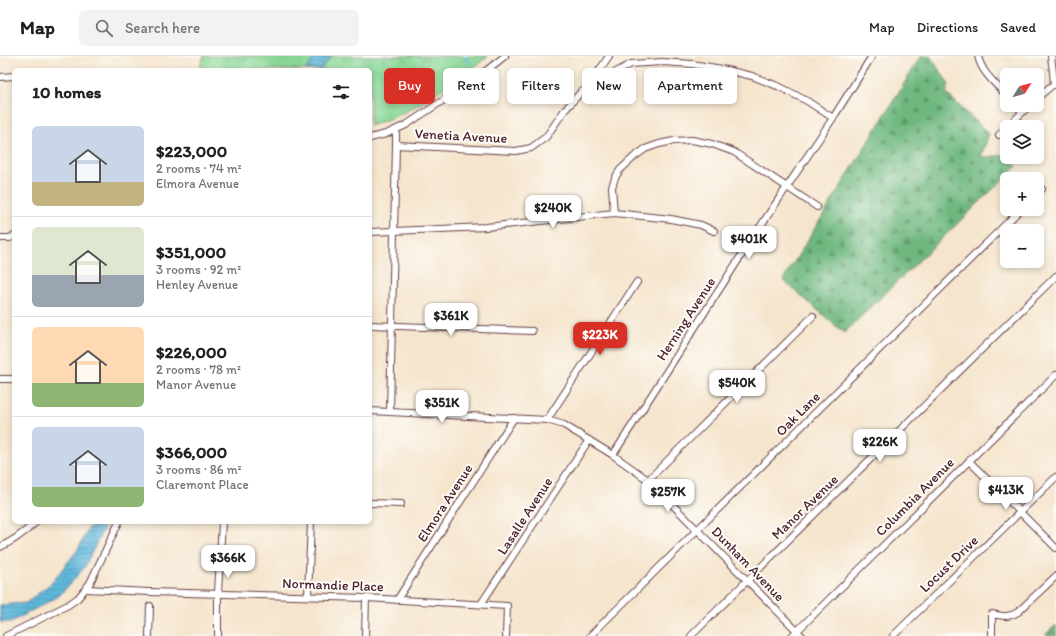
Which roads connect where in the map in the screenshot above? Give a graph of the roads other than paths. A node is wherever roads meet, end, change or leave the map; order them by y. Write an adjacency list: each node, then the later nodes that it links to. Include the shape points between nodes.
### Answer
1 (504, 56): 16 (street, via 474,80)
2 (609, 56): 6 (street)
3 (872, 56): 15 (street, Herning Avenue)
4 (978, 56): 11 (street, via 985,73)
5 (1051, 56): 10 (street)
6 (601, 68)
7 (624, 68): 15 (street, via 631,64 662,62 692,64 752,76 808,101)
8 (12, 76): 9 (street)
9 (0, 77)
10 (1055, 84): 13 (street)
11 (1000, 89)
12 (582, 92): 19 (street, Venetia Avenue, via 564,111 546,137 531,148 516,151)
13 (1044, 92)
14 (1022, 112): 17 (street)
15 (833, 118): 20 (street, Herning Avenue)
16 (396, 130): 18 (street); 19 (street)
17 (999, 135)
18 (372, 137)
19 (396, 145): 24 (street)
20 (787, 187): 21 (street); 22 (street, via 725,147 692,140 659,144 646,149 620,170 612,187); 41 (street, Herning Avenue)
21 (818, 207)
22 (614, 213): 24 (street, via 486,227); 25 (street, via 671,219 701,225)
23 (1014, 216): 52 (street, Oak Lane)
24 (394, 231): 26 (street); 31 (street)
25 (714, 231)
26 (372, 232)
27 (1056, 276): 56 (street, Manor Avenue)
28 (637, 282): 39 (street)
29 (813, 316): 44 (street)
30 (372, 325): 31 (street)
31 (392, 326): 32 (street); 37 (street)
32 (532, 331)
33 (1056, 375): 42 (street, Columbia Avenue)
34 (0, 379): 35 (street)
35 (12, 379)
36 (372, 411): 37 (street, Dunham Avenue)
37 (390, 412): 38 (street, Dunham Avenue)
38 (514, 418): 39 (street, Dunham Avenue); 61 (street, Elmora Avenue)
39 (547, 420): 40 (street, Dunham Avenue, via 564,425)
40 (589, 440): 41 (street, Dunham Avenue); 62 (street, Lasalle Avenue)
41 (613, 455): 44 (street, Dunham Avenue)
42 (969, 461): 47 (street); 64 (street, Columbia Avenue)
43 (1056, 477): 47 (street, Locust Drive)
44 (648, 480): 52 (street, Dunham Avenue)
45 (372, 503): 46 (street)
46 (402, 504)
47 (1020, 513): 54 (street); 74 (street, Locust Drive)
48 (34, 524): 53 (street, via 15,539)
49 (118, 524): 57 (street)
50 (222, 524): 58 (street)
51 (311, 524): 59 (street)
52 (698, 530): 56 (street, Dunham Avenue); 70 (street, Oak Lane)
53 (0, 546)
54 (1056, 548)
55 (1056, 576): 75 (street, via 1012,616 992,614)
56 (747, 581): 64 (street, Dunham Avenue); 71 (street, Manor Avenue)
57 (86, 589): 58 (street, Normandie Place); 65 (street, via 68,605)
58 (218, 594): 59 (street, Normandie Place); 67 (street)
59 (308, 596): 60 (street, Normandie Place)
60 (366, 598): 61 (street, Normandie Place); 68 (street)
61 (397, 600): 62 (street, Normandie Place)
62 (481, 604): 69 (street, Normandie Place, via 507,606)
63 (150, 606): 66 (street)
64 (797, 631): 72 (street, Columbia Avenue); 73 (street, Dunham Avenue)
65 (6, 636)
66 (148, 636)
67 (218, 636)
68 (365, 636)
69 (506, 636)
70 (590, 636)
71 (691, 636)
72 (792, 636)
73 (802, 636)
74 (893, 636)
75 (992, 636)

